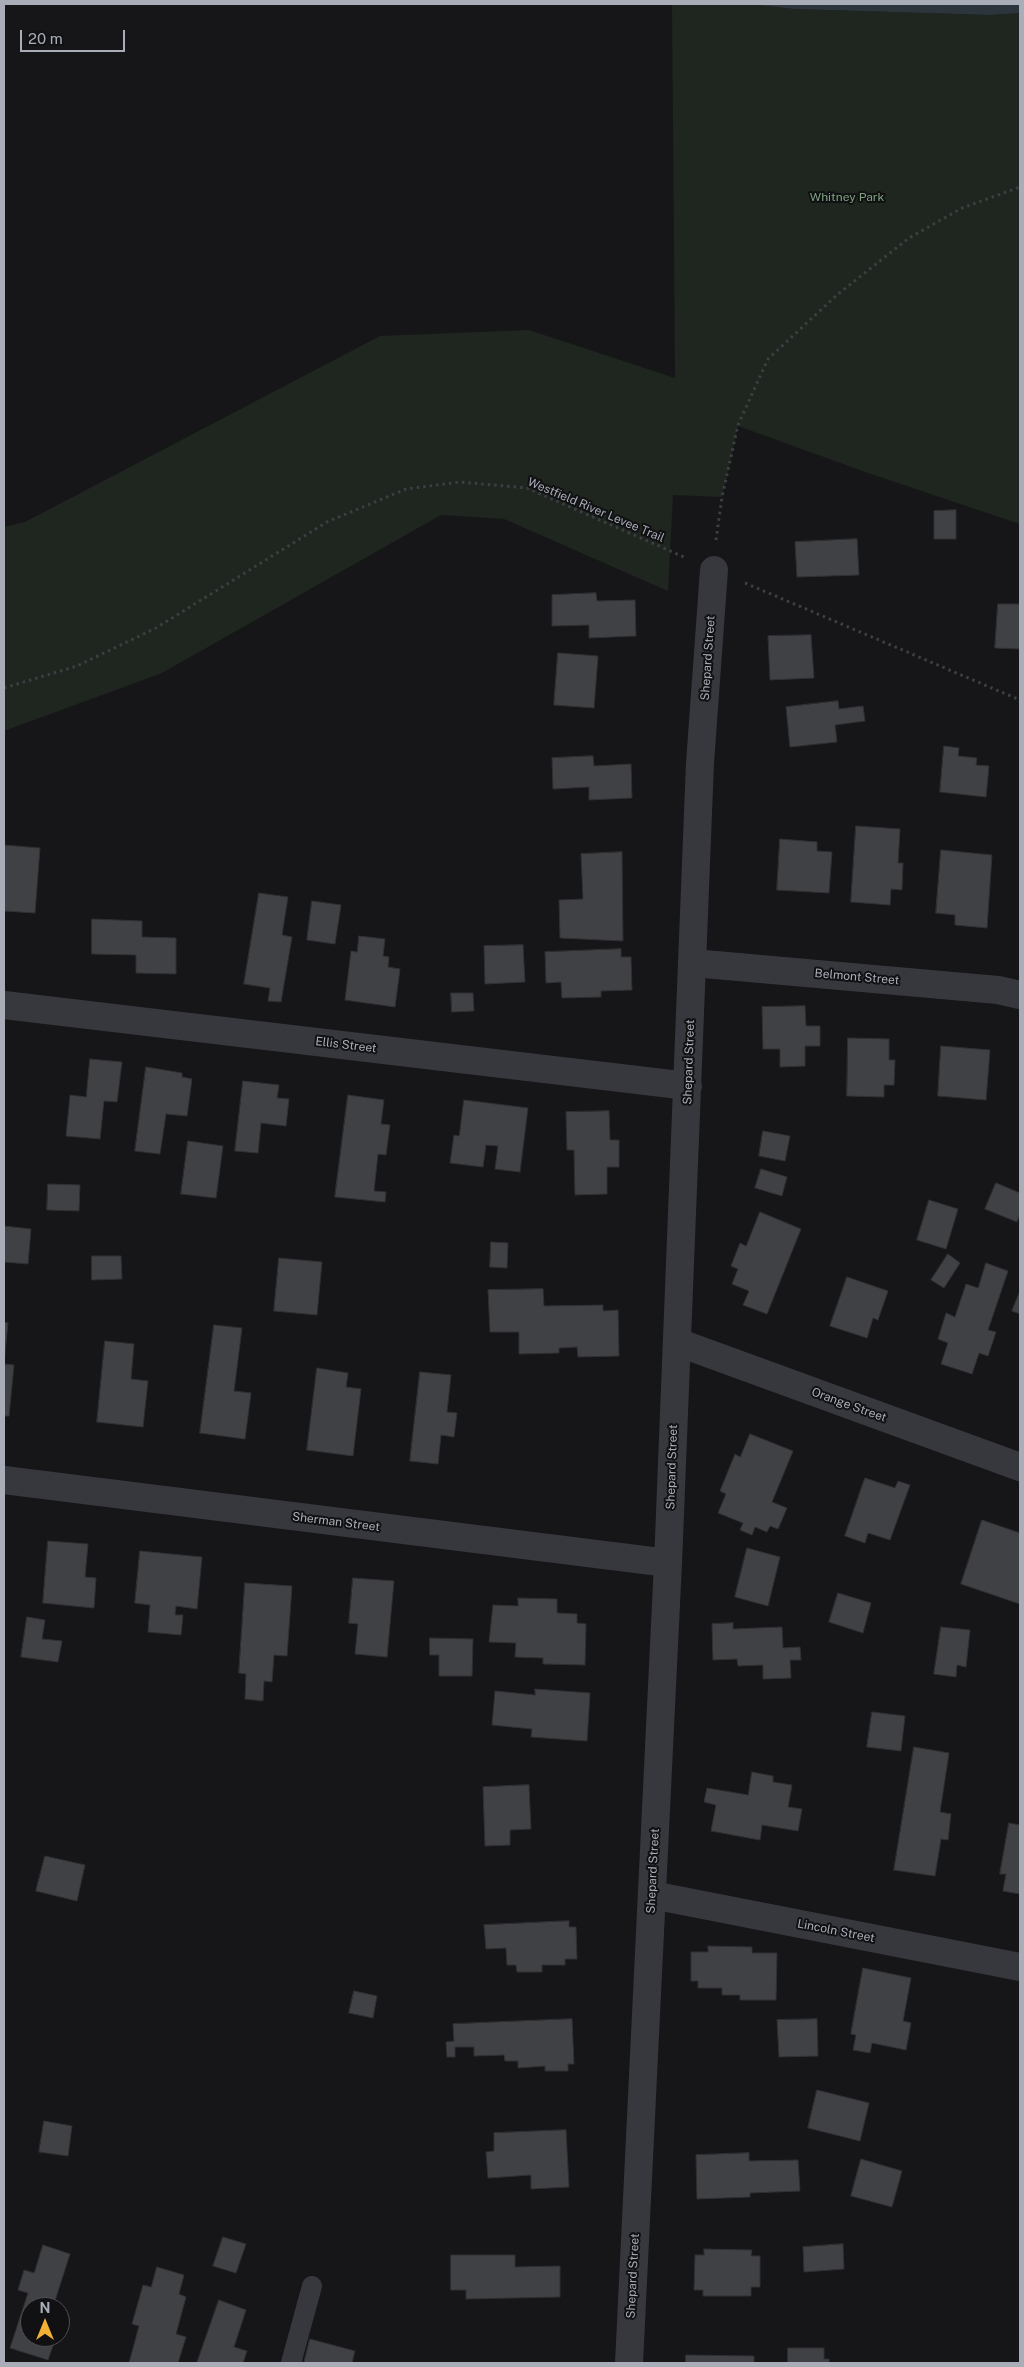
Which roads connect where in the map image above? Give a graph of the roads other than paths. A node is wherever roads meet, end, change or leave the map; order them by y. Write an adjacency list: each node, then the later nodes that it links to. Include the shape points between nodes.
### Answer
1 (714, 570): 2 (street, Shepard Street, via 700,763)
2 (693, 963): 3 (street, Belmont Street, via 998,990); 5 (street, Shepard Street)
3 (1020, 995)
4 (4, 1005): 5 (street, Ellis Street)
5 (688, 1086): 6 (street, Shepard Street)
6 (677, 1342): 7 (street, Orange Street); 9 (street, Shepard Street)
7 (1020, 1468)
8 (4, 1480): 9 (street, Sherman Street)
9 (668, 1563): 10 (street, Shepard Street)
10 (652, 1895): 11 (street, Lincoln Street); 14 (street, Shepard Street)
11 (1020, 1967)
12 (312, 2286): 13 (lane)
13 (291, 2363)
14 (629, 2363)

